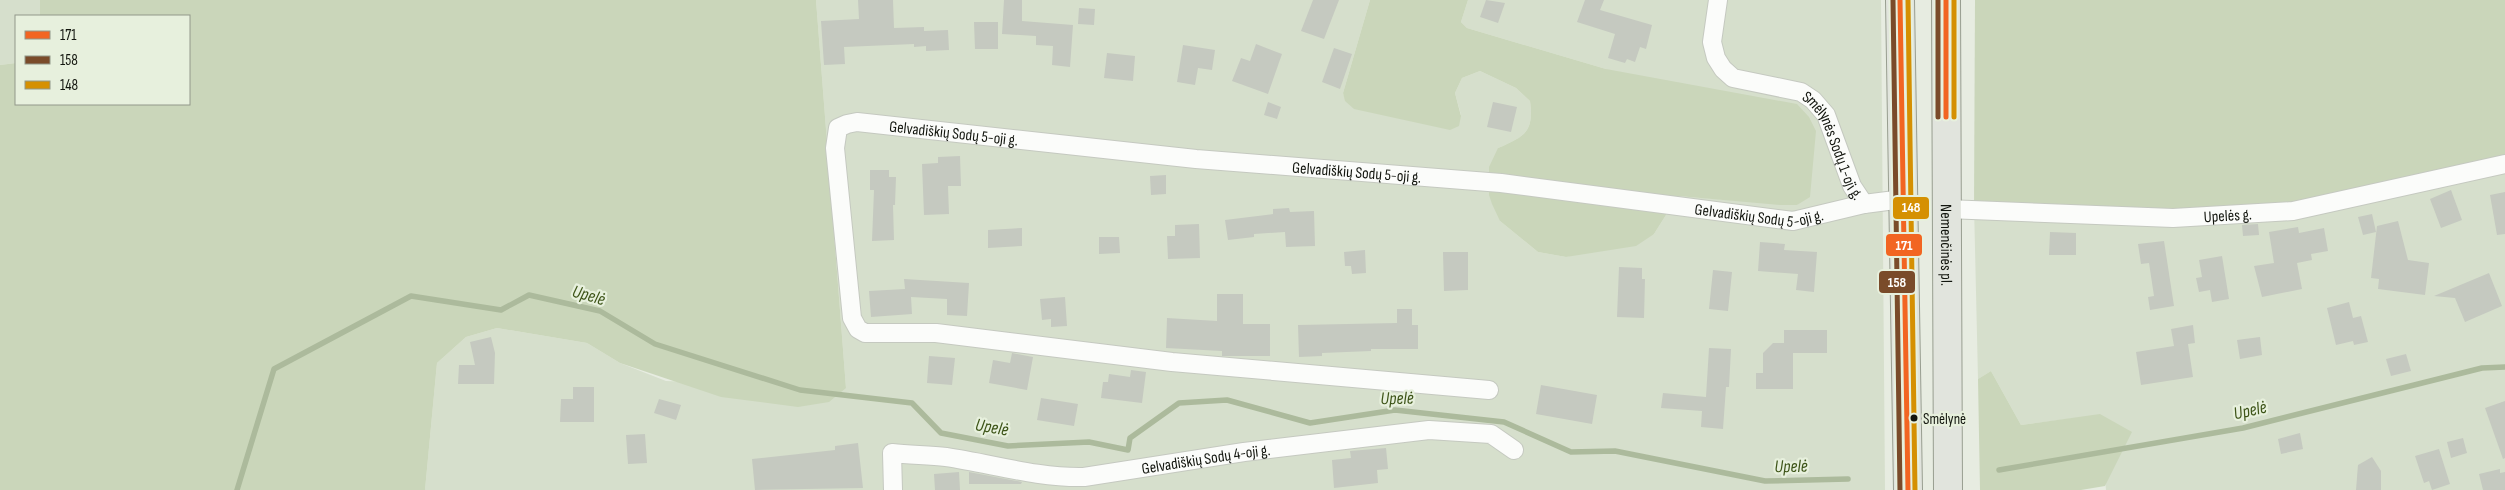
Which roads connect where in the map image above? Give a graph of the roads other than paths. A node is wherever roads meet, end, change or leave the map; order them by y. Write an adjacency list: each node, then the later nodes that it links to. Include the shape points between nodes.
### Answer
1 (1718, 0): 6 (street, Smėlynės Sodų 1-oji g., via 1712,42 1723,70 1733,78 1801,92 1813,100 1826,115 1852,186)
2 (1900, 0): 5 (main road)
3 (1946, 0): 7 (main road, Nemenčinės pl.)
4 (2505, 164): 7 (street, Upelės g., via 2293,211 2173,218)
5 (1903, 199): 6 (street, Gelvadiškių Sodų 5-oji g.); 11 (main road)
6 (1864, 204): 8 (street, Gelvadiškių Sodų 5-oji g., via 1793,221 1501,183 1196,159 857,122 838,128 835,148 852,318 865,334 936,333 1172,362)
7 (1947, 209): 12 (main road, Nemenčinės pl.)
8 (1489, 390)
9 (1514, 450): 10 (street, Gelvadiškių Sodų 4-oji g., via 1491,434 1429,430 1059,478 946,457 892,453)
10 (893, 490)
11 (1908, 490)
12 (1948, 490)

